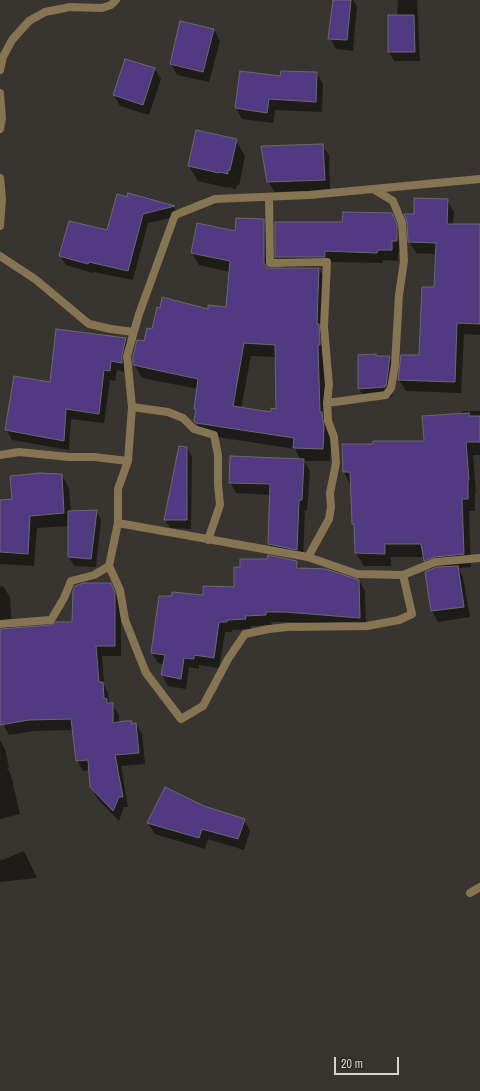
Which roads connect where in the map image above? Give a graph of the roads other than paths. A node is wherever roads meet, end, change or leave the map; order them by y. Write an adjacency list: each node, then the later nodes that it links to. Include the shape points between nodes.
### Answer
1 (116, 0): 2 (street, via 102,8 70,7 45,12 29,21 12,40 3,57)
2 (0, 70)
3 (0, 93): 4 (street)
4 (0, 129)
5 (0, 178): 9 (street)
6 (480, 179): 7 (street)
7 (375, 190): 8 (street); 12 (street, via 393,201 402,223 404,261 391,388 386,395)
8 (269, 197): 11 (street, via 215,199 175,215); 12 (street, via 270,263 326,262 324,327 329,385)
9 (0, 226)
10 (0, 256): 11 (street, via 35,279 89,324)
11 (133, 332): 13 (street, via 127,356)
12 (327, 403): 18 (street, via 336,462 330,493 331,507 329,520)
13 (132, 407): 15 (street); 17 (street, via 168,412 182,418 194,429 214,435 218,455 220,505)
14 (0, 455): 15 (street, via 19,452)
15 (128, 460): 16 (street, via 118,489)
16 (118, 523): 17 (street); 20 (street)
17 (208, 540): 18 (street)
18 (308, 557): 21 (street, via 357,574)
19 (480, 558): 21 (street, via 435,562)
20 (109, 566): 21 (street, via 120,590 125,620 146,672 181,719 203,706 228,659 245,634 269,629 367,626 399,620 412,614); 22 (street, via 94,575 71,581 52,620)
21 (403, 575)
22 (0, 624)
23 (480, 887): 24 (street)
24 (470, 893)

